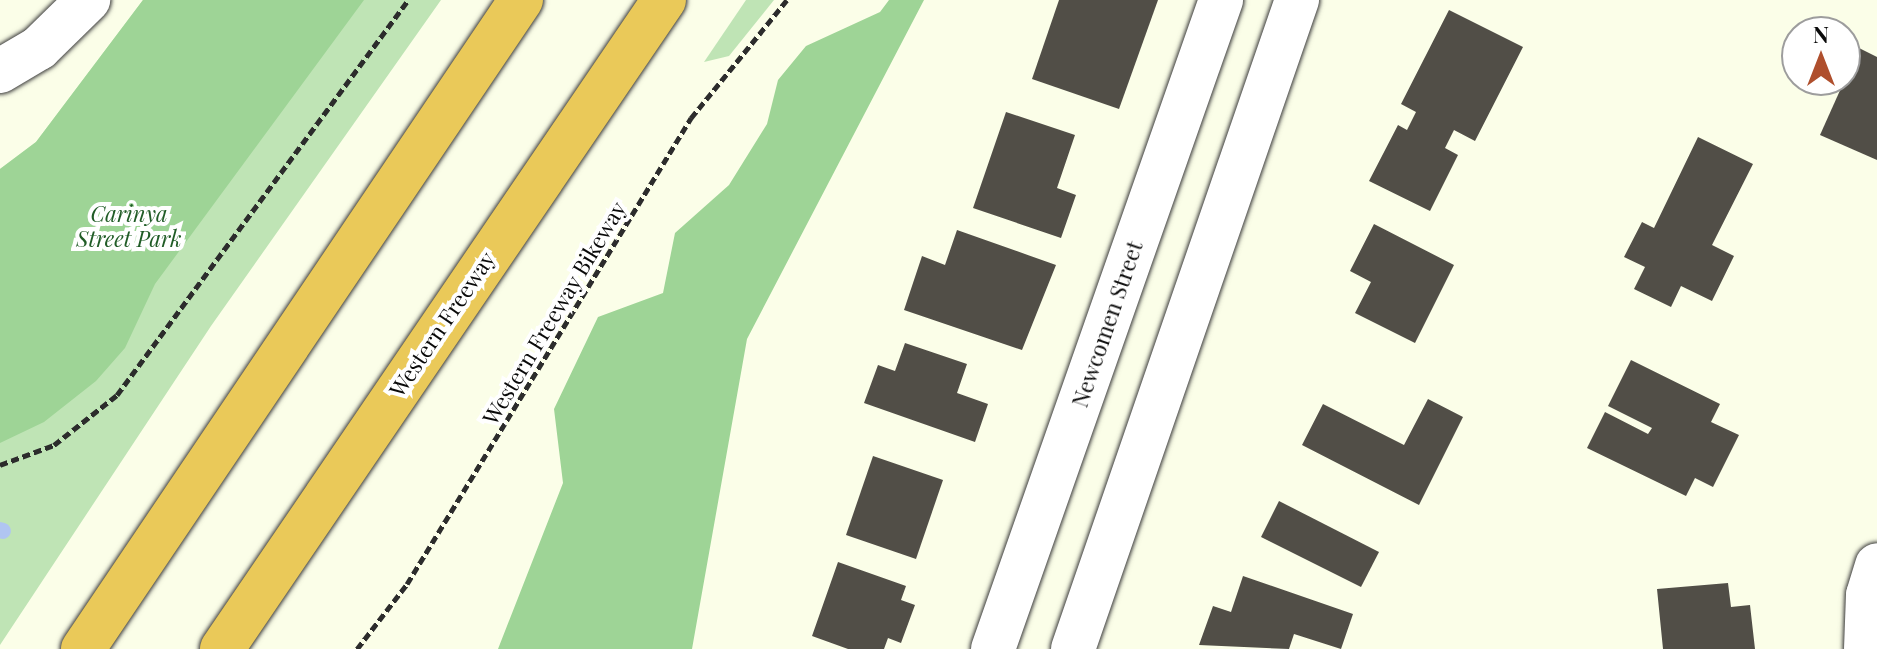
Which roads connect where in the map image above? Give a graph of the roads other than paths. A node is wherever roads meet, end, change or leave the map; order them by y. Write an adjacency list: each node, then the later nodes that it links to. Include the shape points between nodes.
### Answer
1 (521, 0): 8 (highway)
2 (664, 0): 9 (highway, Western Freeway)
3 (1221, 0): 10 (street, Newcomen Street)
4 (1297, 0): 11 (street)
5 (81, 2): 6 (street, via 39,48)
6 (0, 71)
7 (1877, 565): 12 (street, via 1868,595)
8 (83, 649)
9 (222, 649)
10 (993, 649)
11 (1073, 649)
12 (1866, 649)

